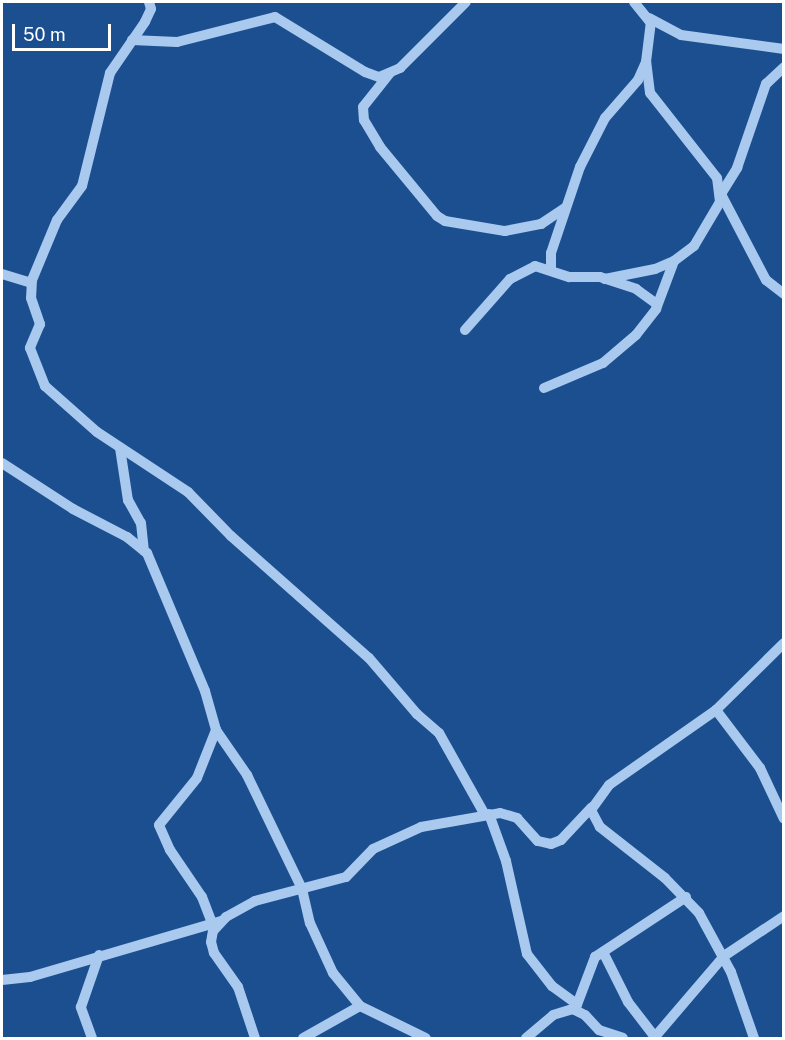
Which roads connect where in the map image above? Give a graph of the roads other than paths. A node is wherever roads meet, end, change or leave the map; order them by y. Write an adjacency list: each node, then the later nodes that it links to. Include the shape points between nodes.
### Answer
1 (148, 2): 5 (street, via 151,9)
2 (466, 2): 9 (street)
3 (634, 2): 4 (street)
4 (649, 18): 6 (street, via 681,35); 7 (street, via 652,32)
5 (132, 40): 9 (street, via 177,42 275,17 365,72 379,77); 16 (street, via 110,73 82,186 57,220)
6 (783, 49)
7 (646, 62): 10 (street, via 650,93 717,178); 11 (street, via 638,80 621,95 596,133)
8 (783, 67): 10 (street, via 766,84 737,168)
9 (390, 73): 11 (street, via 363,107 364,120 437,216 505,231 530,228)
10 (722, 195): 12 (street, via 706,230 694,246); 17 (street, via 766,280)
11 (565, 208): 13 (street, via 551,253)
12 (674, 261): 15 (street, via 649,271); 18 (street)
13 (551, 270): 15 (street, via 569,277); 19 (street, via 535,266 517,274)
14 (2, 274): 16 (street)
15 (605, 279): 18 (street, via 636,289)
16 (31, 283): 21 (street, via 31,298 40,324 30,348 45,386)
17 (783, 294)
18 (657, 304): 20 (street, via 636,335 603,363)
19 (465, 330)
20 (544, 388)
21 (120, 448): 23 (street, via 128,500 141,523); 28 (street, via 188,492 231,536 369,658 417,714 439,733)
22 (2, 463): 23 (street)
23 (144, 551): 26 (street, via 205,691)
24 (783, 643): 25 (street)
25 (716, 710): 27 (street, via 609,785); 29 (street, via 760,768)
26 (216, 730): 30 (street, via 247,775); 33 (street, via 197,778 159,825 170,850)
27 (592, 807): 28 (street, via 561,840 551,844 538,841 512,815); 31 (street, via 591,816 600,827)
28 (487, 814): 30 (street, via 421,827 373,849 346,877); 39 (street, via 506,861 527,954 552,986)
29 (783, 819)
30 (302, 889): 33 (street, via 244,905); 38 (street, via 320,949)
31 (686, 897): 34 (street); 36 (street)
32 (783, 916): 36 (street)
33 (217, 922): 35 (street); 42 (street, via 211,936 214,953 238,987)
34 (603, 951): 39 (street, via 592,962); 46 (street, via 628,1002)
35 (99, 955): 37 (street, via 30,977); 41 (street, via 81,1007)
36 (724, 956): 46 (street); 47 (street)
37 (2, 980)
38 (360, 1006): 40 (street); 43 (street)
39 (576, 1007): 44 (street, via 552,1015); 45 (street, via 599,1030)
40 (308, 1036)
41 (92, 1038)
42 (255, 1038)
43 (426, 1038)
44 (526, 1038)
45 (623, 1038)
46 (655, 1038)
47 (754, 1038)

